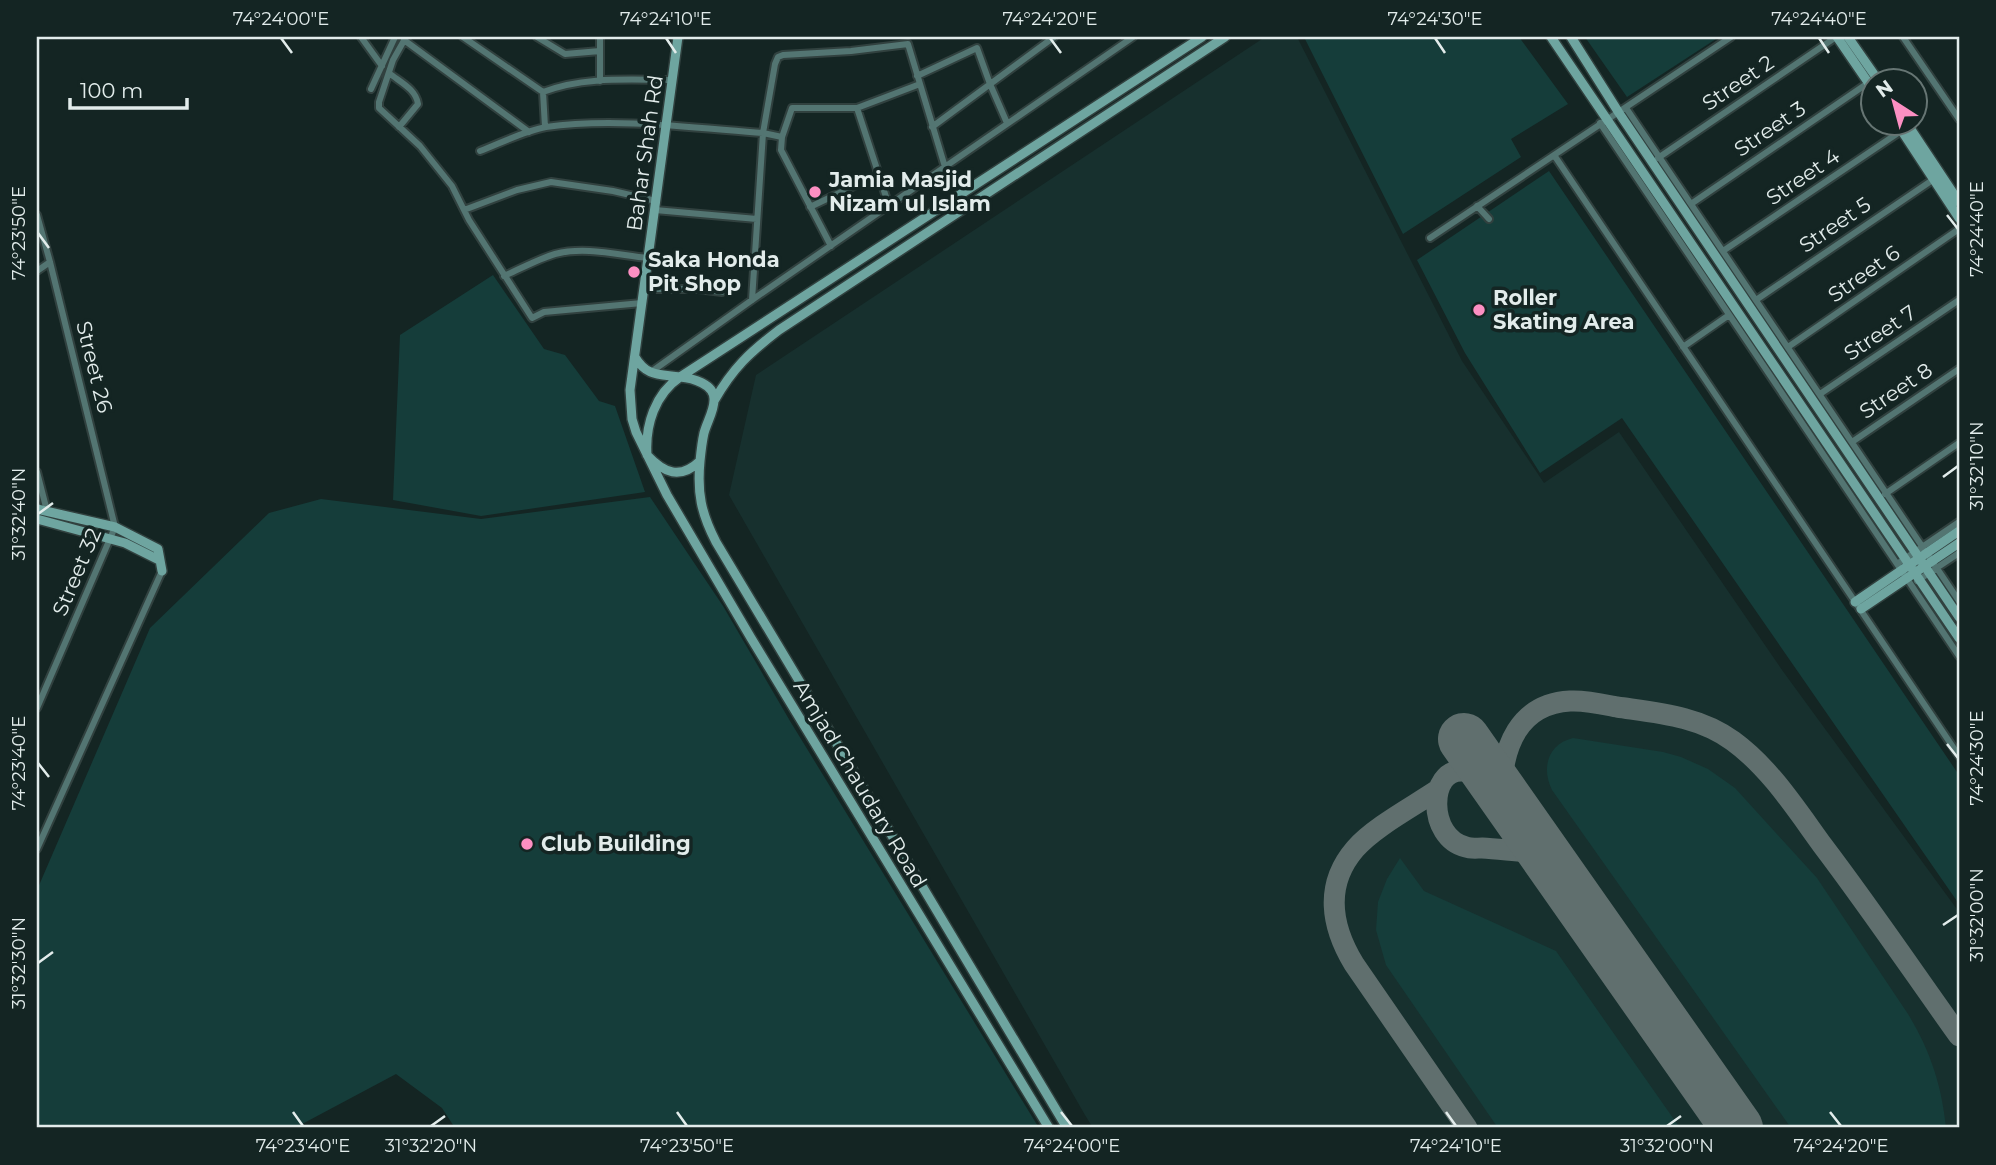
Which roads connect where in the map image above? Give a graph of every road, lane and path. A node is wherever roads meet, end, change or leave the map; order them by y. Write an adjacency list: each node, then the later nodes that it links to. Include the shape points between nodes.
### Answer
1 (361, 37): 19 (street)
2 (395, 37): 19 (street)
3 (463, 37): 28 (street)
4 (537, 37): 18 (street, via 565,54)
5 (600, 37): 18 (street)
6 (678, 37): 23 (main road, Bahar Shah Rd)
7 (1054, 37): 26 (street)
8 (1131, 37): 34 (street)
9 (1202, 37): 82 (main road)
10 (1225, 37): 84 (main road, via 779,330 743,359)
11 (1551, 37): 33 (main road)
12 (1572, 37): 31 (main road)
13 (1731, 37): 31 (street)
14 (1837, 37): 21 (main road); 47 (street, Street 2)
15 (1848, 37): 20 (main road)
16 (1903, 37): 32 (street)
17 (405, 38): 22 (street); 39 (street)
18 (600, 51): 25 (street)
19 (382, 66): 27 (street)
20 (1863, 66)
21 (1860, 68)
22 (389, 73): 36 (street, via 379,108); 36 (street, via 417,97 418,104)
23 (673, 80): 25 (street); 35 (main road, Bahar Shah Rd)
24 (919, 80): 26 (street, via 977,48); 30 (street); 38 (street); 40 (street, via 908,44 783,55 775,64)
25 (600, 81): 28 (street)
26 (990, 84): 34 (street); 38 (street)
27 (371, 89)
28 (543, 92): 37 (street)
29 (1860, 94): 52 (street, Street 3)
30 (858, 108): 41 (street, via 792,108); 49 (street)
31 (1623, 110): 33 (street); 47 (street); 100 (main road)
32 (1959, 119)
33 (1603, 121): 46 (street); 76 (street); 102 (main road)
34 (1007, 123): 48 (street)
35 (666, 126): 37 (street); 40 (street); 53 (main road, Bahar Shah Rd)
36 (398, 127): 57 (street, via 452,186)
37 (545, 127): 39 (street)
38 (932, 127): 48 (street)
39 (529, 132): 45 (street)
40 (763, 133): 41 (street); 60 (street)
41 (782, 136): 56 (street, via 781,150)
42 (1885, 136): 65 (street, Street 4)
43 (1908, 136): 50 (main road)
44 (1909, 136): 51 (main road)
45 (480, 151)
46 (1553, 155): 54 (street); 77 (street)
47 (1658, 158): 52 (street)
48 (945, 167): 55 (street)
49 (879, 174): 55 (street); 56 (street)
50 (1934, 179): 59 (main road); 73 (street, Street 5)
51 (1959, 202)
52 (1691, 204): 65 (street)
53 (655, 205): 57 (street, via 613,191 551,182); 60 (street); 66 (main road, Bahar Shah Rd)
54 (1477, 205): 61 (street); 63 (street)
55 (889, 206): 64 (street)
56 (810, 207): 64 (street)
57 (464, 210): 69 (street)
58 (37, 215): 67 (street, Street 26)
59 (1958, 215)
60 (757, 219): 72 (street)
61 (1489, 219)
62 (1959, 229): 78 (street, Street 6)
63 (1430, 238)
64 (831, 246): 72 (street)
65 (1723, 251): 73 (street)
66 (648, 258): 69 (street, via 569,252 553,254); 70 (main road, Bahar Shah Rd)
67 (50, 262): 68 (street); 94 (street, Street 26)
68 (37, 271)
69 (504, 276): 75 (street, via 532,318 544,312)
70 (644, 289): 71 (street); 75 (main road, Bahar Shah Rd)
71 (722, 292)
72 (752, 300): 81 (street)
73 (1756, 300): 78 (street)
74 (1959, 300): 83 (street, Street 7)
75 (642, 303): 79 (main road, Bahar Shah Rd)
76 (1729, 315): 77 (street); 102 (street)
77 (1683, 347): 104 (street)
78 (1788, 347): 83 (street)
79 (635, 357): 81 (main road); 87 (main road, Amjad Chaudary Road, via 631,412)
80 (1959, 369): 85 (street, Street 8)
81 (650, 373): 82 (main road)
82 (680, 377): 84 (main road, via 704,385); 87 (main road, via 654,409)
83 (1820, 394): 85 (street)
84 (714, 401): 88 (main road)
85 (1852, 442): 90 (street)
86 (1959, 443): 90 (street)
87 (647, 455): 88 (main road, via 664,470 676,473); 111 (main road, Amjad Chaudary Road, via 751,638)
88 (700, 461): 112 (main road, Amjad Chaudary Road, via 700,502 716,542)
89 (37, 472): 91 (street)
90 (1885, 494): 100 (street)
91 (42, 510): 94 (main road)
92 (1959, 522): 100 (street)
93 (38, 523): 96 (main road)
94 (115, 527): 96 (street, Street 32); 99 (main road, via 158,549)
95 (1959, 531): 100 (main road)
96 (111, 538): 99 (main road); 108 (street, Street 32)
97 (1959, 543): 100 (main road)
98 (1959, 553): 100 (street)
99 (159, 559): 101 (main road)
100 (1926, 560): 102 (main road); 102 (street); 103 (street); 105 (main road)
101 (162, 571): 110 (street)
102 (1909, 571): 104 (main road); 106 (main road); 107 (street)
103 (1959, 601)
104 (1858, 606): 109 (street)
105 (1959, 617)
106 (1959, 638)
107 (1959, 656)
108 (37, 708)
109 (1959, 756)
110 (37, 849)
111 (1049, 1128)
112 (1068, 1128)

